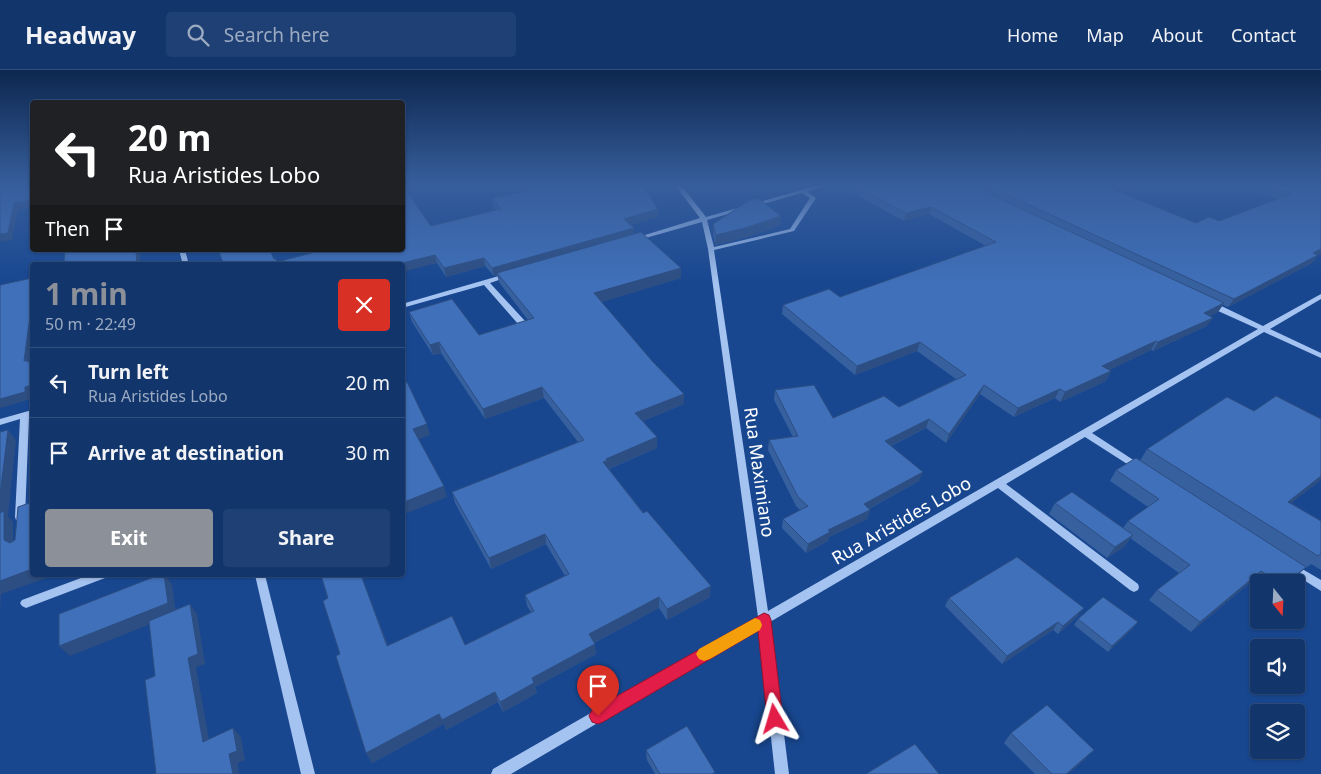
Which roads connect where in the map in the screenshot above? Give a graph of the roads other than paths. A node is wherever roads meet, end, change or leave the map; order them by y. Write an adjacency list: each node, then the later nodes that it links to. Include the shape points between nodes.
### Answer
1 (708, 218): 3 (street)
2 (800, 218): 5 (street, via 792,230)
3 (704, 219): 4 (street); 5 (street, Rua Maximiano)
4 (628, 241)
5 (711, 249): 26 (street, Rua Maximiano)
6 (514, 274): 7 (street)
7 (485, 282): 10 (street); 11 (street)
8 (1321, 296): 12 (street, Rua Aristides Lobo)
9 (1204, 301): 12 (street)
10 (405, 305)
11 (522, 323)
12 (1263, 329): 13 (street); 16 (street, Rua Aristides Lobo)
13 (1321, 356)
14 (29, 414): 15 (street); 19 (street)
15 (0, 422)
16 (1085, 433): 17 (street); 18 (street, Rua Aristides Lobo)
17 (1150, 475)
18 (998, 483): 24 (street); 26 (street, Rua Aristides Lobo)
19 (20, 528)
20 (1280, 560): 23 (street)
21 (96, 577): 25 (street)
22 (260, 577): 27 (street)
23 (1321, 586)
24 (1134, 588)
25 (26, 603)
26 (764, 620): 28 (street, Rua Aristides Lobo); 29 (street, Rua Maximiano)
27 (308, 774)
28 (498, 774)
29 (782, 774)

